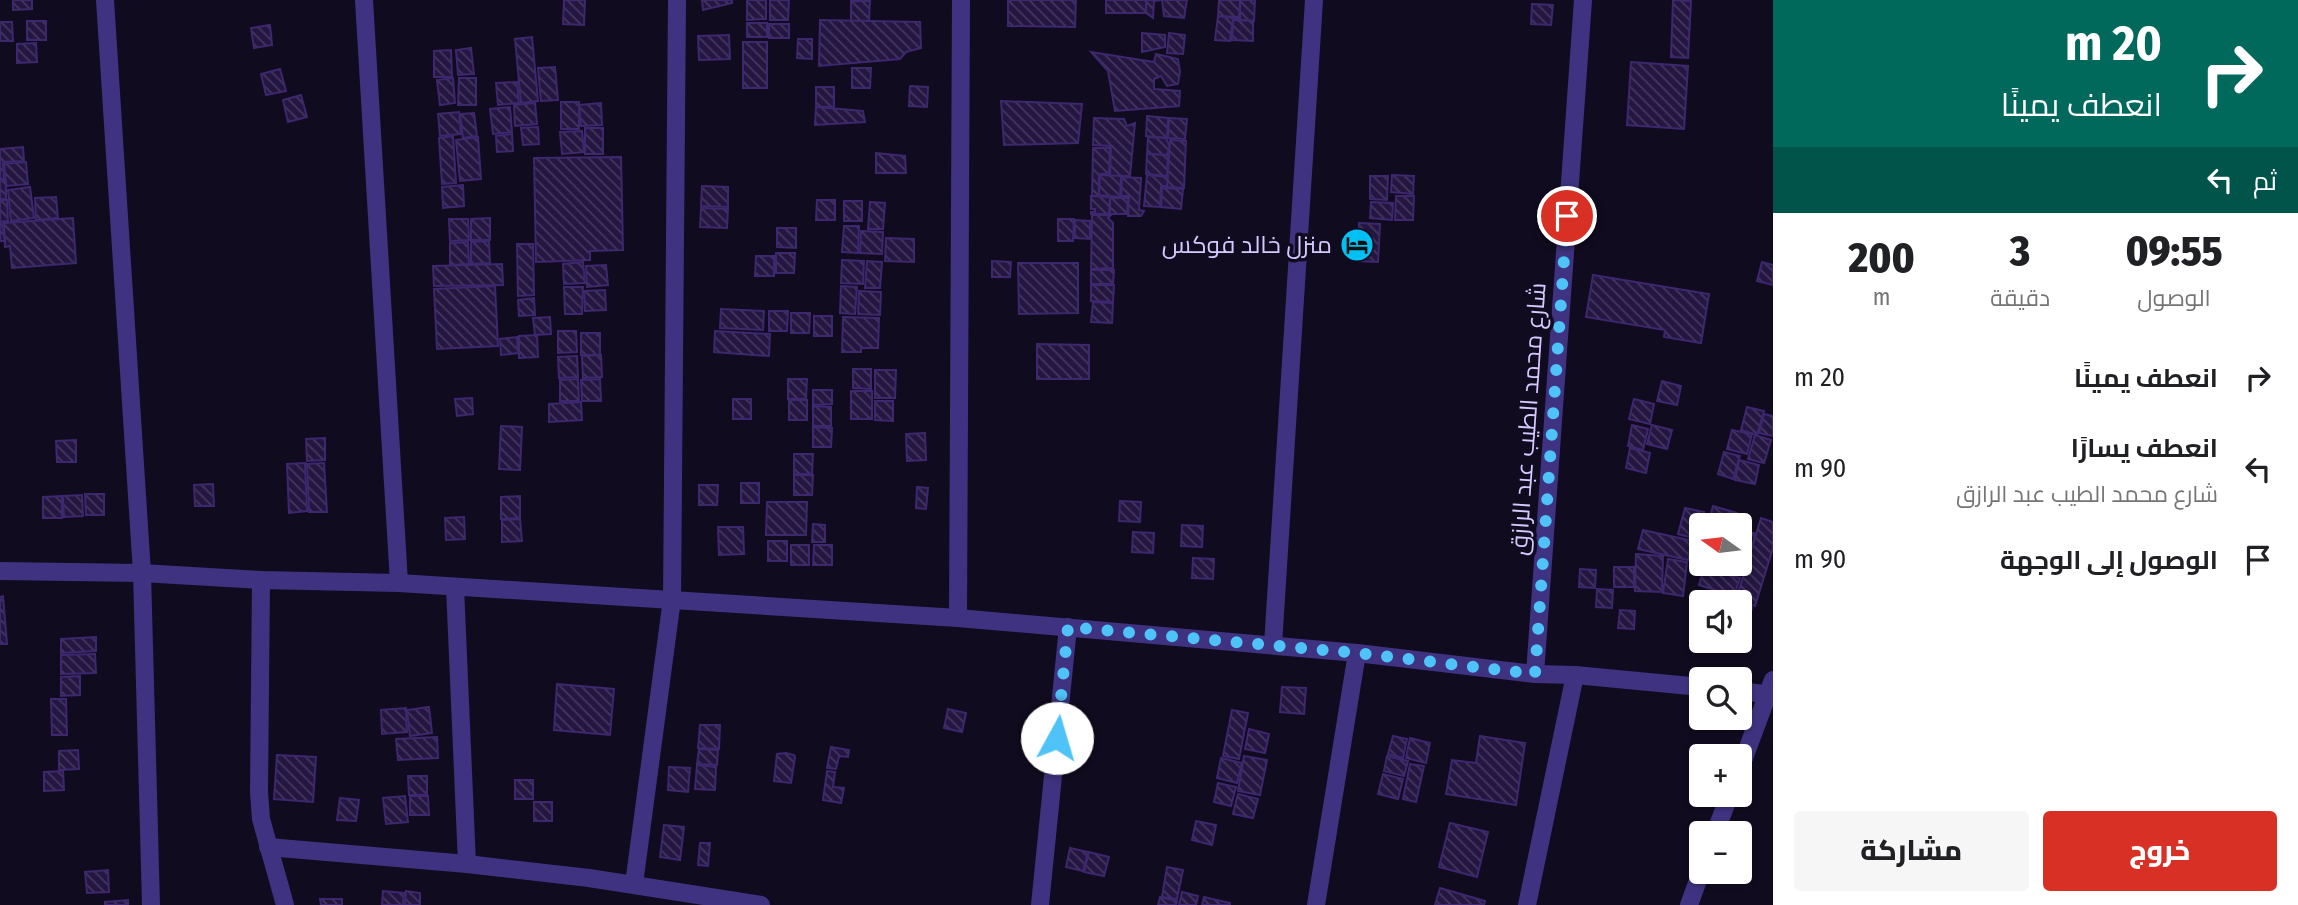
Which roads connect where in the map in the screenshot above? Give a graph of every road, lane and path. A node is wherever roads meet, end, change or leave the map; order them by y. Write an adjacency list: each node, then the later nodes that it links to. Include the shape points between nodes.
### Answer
1 (105, 0): 8 (street)
2 (364, 0): 10 (street)
3 (677, 0): 12 (street)
4 (961, 0): 13 (street)
5 (1314, 0): 15 (street)
6 (1583, 0): 17 (street, شارع محمد الطيب عبد الرازق)
7 (0, 571): 8 (street)
8 (142, 573): 9 (street); 28 (street)
9 (261, 580): 10 (street); 23 (street, via 259,792)
10 (399, 583): 11 (street)
11 (455, 587): 12 (street); 24 (street)
12 (672, 599): 13 (street); 25 (street)
13 (958, 618): 14 (street)
14 (1068, 627): 15 (street); 31 (street)
15 (1273, 645): 16 (street)
16 (1357, 653): 17 (street); 32 (street)
17 (1535, 674): 18 (street)
18 (1575, 675): 19 (street); 33 (street)
19 (1689, 687)
20 (1771, 690): 21 (street); 22 (street)
21 (1752, 691)
22 (1750, 744)
23 (268, 847): 24 (street); 29 (street)
24 (467, 864): 25 (street)
25 (634, 884): 27 (street)
26 (1697, 884): 34 (street)
27 (709, 901): 30 (street)
28 (152, 905)
29 (285, 905)
30 (761, 905)
31 (1040, 905)
32 (1316, 905)
33 (1527, 905)
34 (1689, 905)

